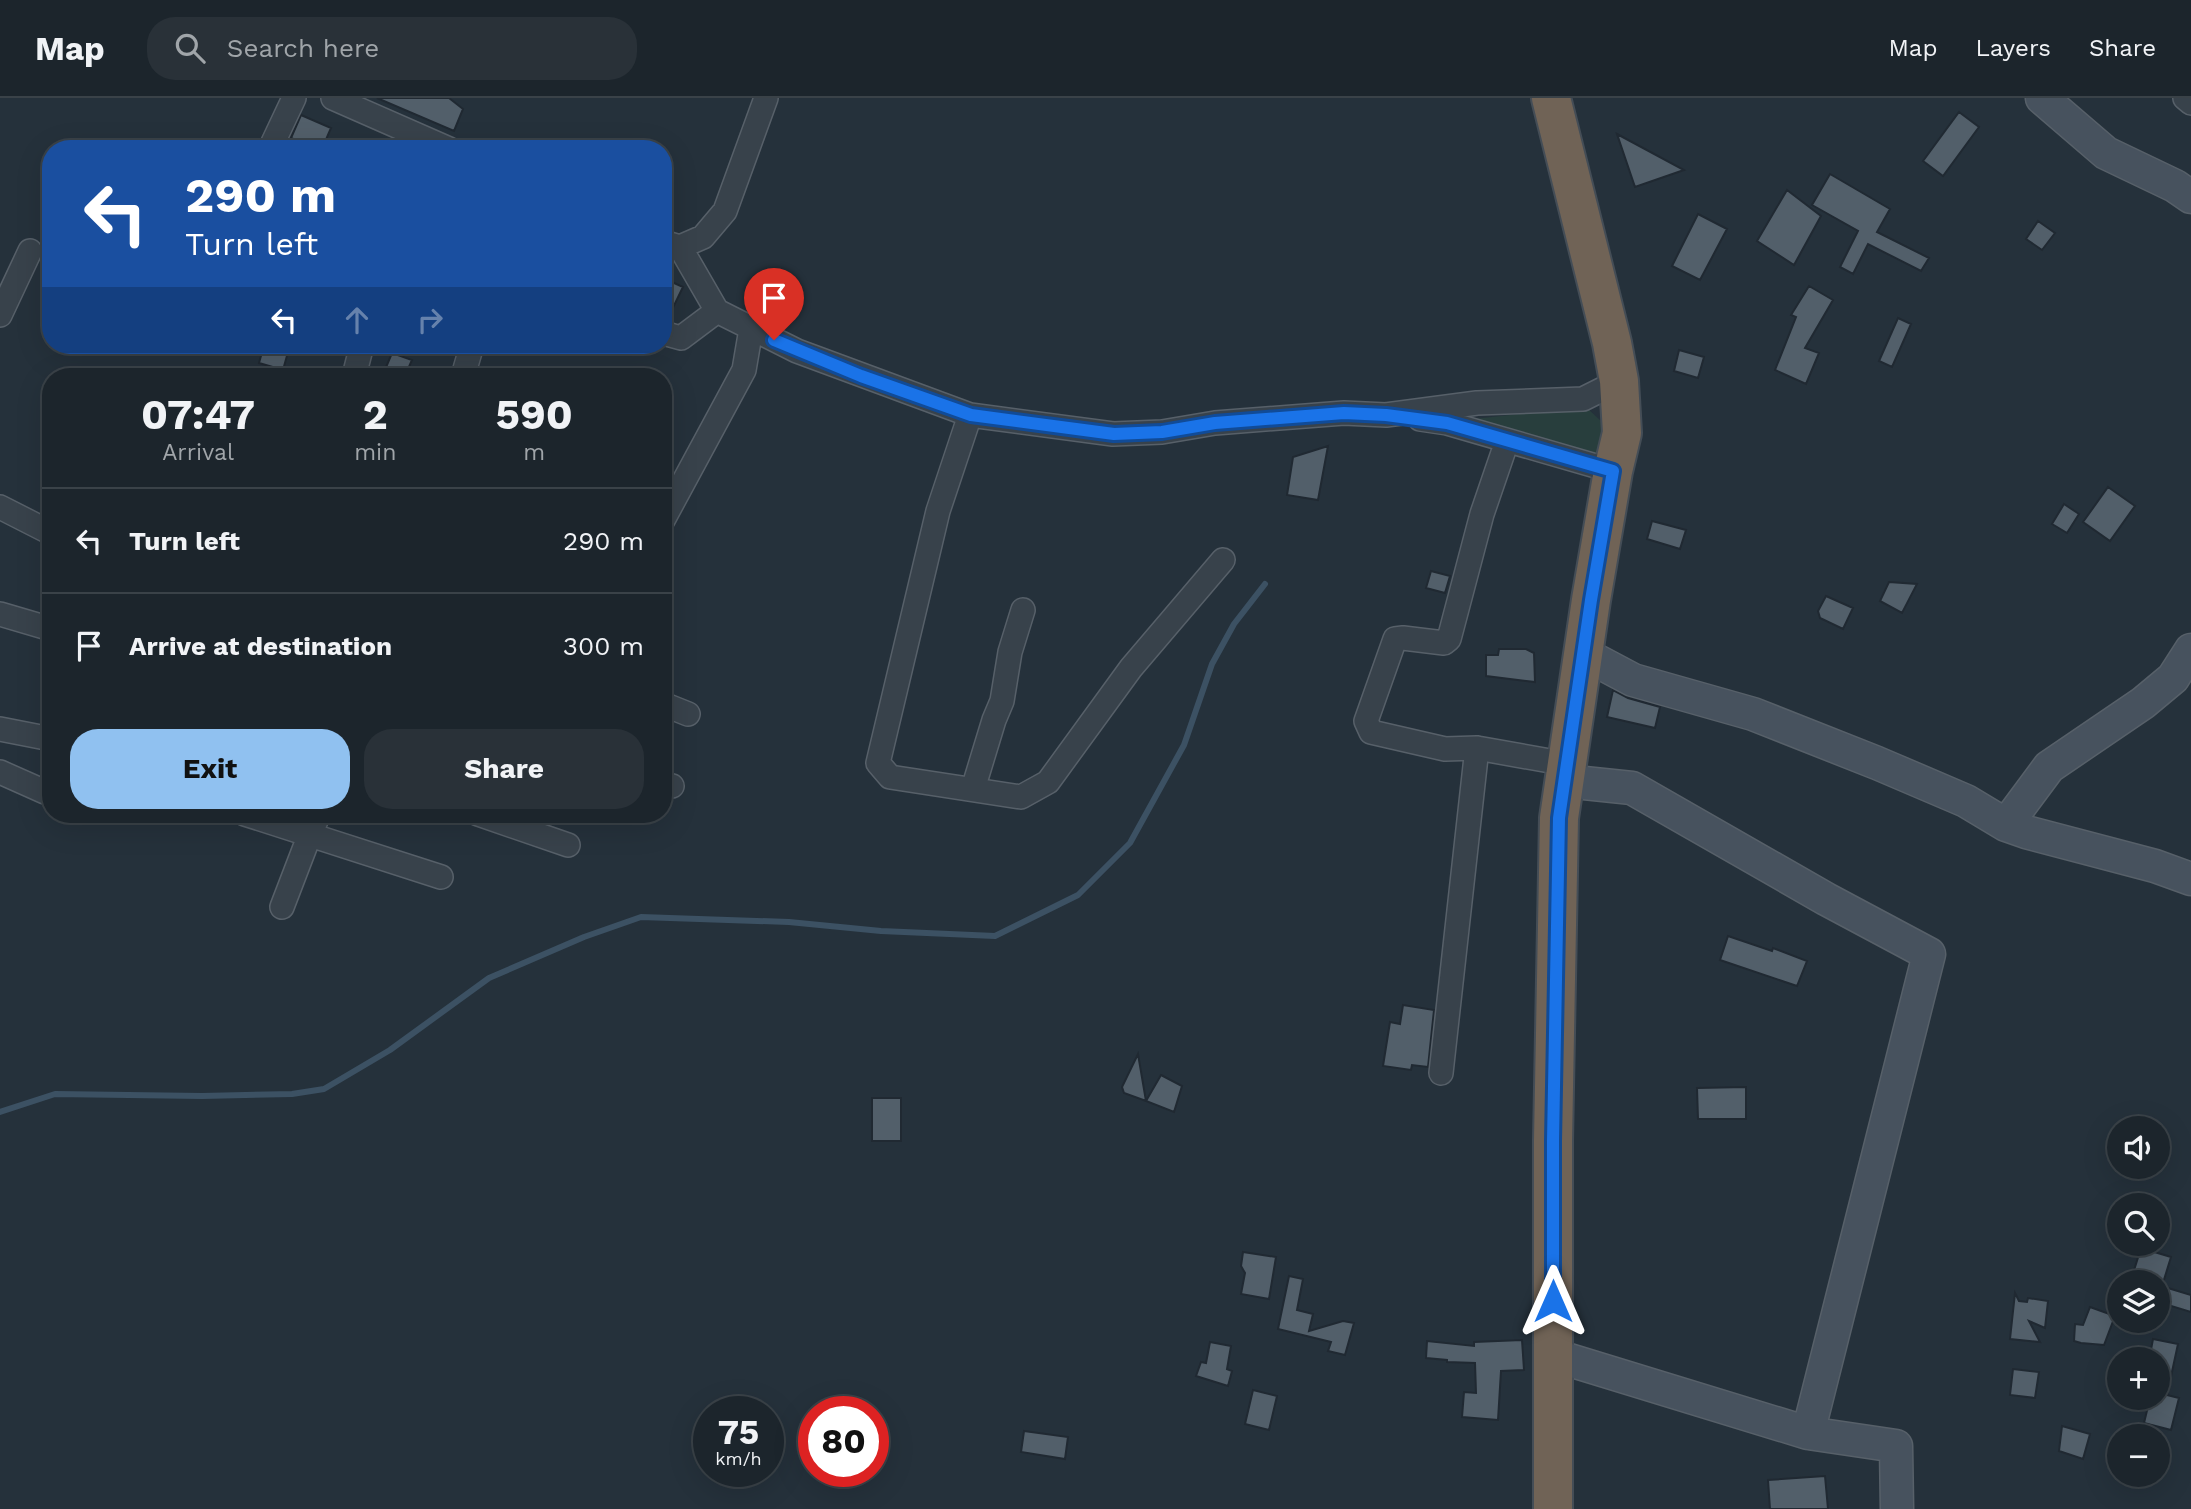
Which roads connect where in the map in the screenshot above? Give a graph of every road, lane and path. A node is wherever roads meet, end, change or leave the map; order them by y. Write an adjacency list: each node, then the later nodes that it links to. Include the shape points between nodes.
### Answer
1 (294, 98): 8 (street)
2 (333, 98): 9 (street)
3 (766, 98): 11 (street, via 725,211 703,237)
4 (1551, 98): 17 (highway)
5 (2042, 98): 10 (street, via 2106,153)
6 (2185, 98): 7 (street)
7 (2191, 103)
8 (274, 140)
9 (410, 140)
10 (2191, 197)
11 (672, 244): 13 (street)
12 (30, 251): 14 (street)
13 (717, 312): 15 (street); 16 (street, via 681,338)
14 (0, 315)
15 (751, 329): 18 (street, via 797,351); 22 (street, via 744,370)
16 (672, 336)
17 (1619, 381): 19 (street, via 1583,400 1477,403); 21 (highway, via 1622,433)
18 (971, 415): 19 (street, via 1114,434 1344,413); 38 (street, via 938,511 878,763 890,777)
19 (1386, 415): 20 (street, via 1447,423)
20 (1507, 441): 21 (street); 35 (street, via 1449,639 1444,643 1395,639 1366,721 1371,732 1445,749)
21 (1613, 471): 30 (highway)
22 (672, 503)
23 (0, 506): 24 (street)
24 (42, 528)
25 (1223, 560): 38 (street, via 1131,668 1048,782 1021,797)
26 (1023, 610): 38 (street, via 1002,701)
27 (0, 614): 28 (street)
28 (42, 626)
29 (2191, 650): 42 (street, via 2173,678 2143,703 2049,766)
30 (1584, 654): 37 (highway); 42 (street, via 1633,680 1753,714 1877,763 1966,801)
31 (672, 708): 32 (street)
32 (688, 714)
33 (0, 729): 34 (street)
34 (42, 737)
35 (1477, 748): 37 (street); 47 (street)
36 (0, 772): 39 (street)
37 (1566, 773): 48 (highway, via 1559,831); 49 (street, via 1632,788 1928,954)
38 (973, 789)
39 (42, 791)
40 (504, 823): 43 (street)
41 (314, 824): 44 (street); 46 (street)
42 (2006, 825): 45 (street)
43 (568, 845)
44 (441, 877)
45 (2191, 879)
46 (282, 907)
47 (1441, 1073)
48 (1553, 1355): 49 (street); 50 (highway)
49 (1808, 1433): 51 (street, via 1896,1446)
50 (1553, 1509)
51 (1897, 1509)

